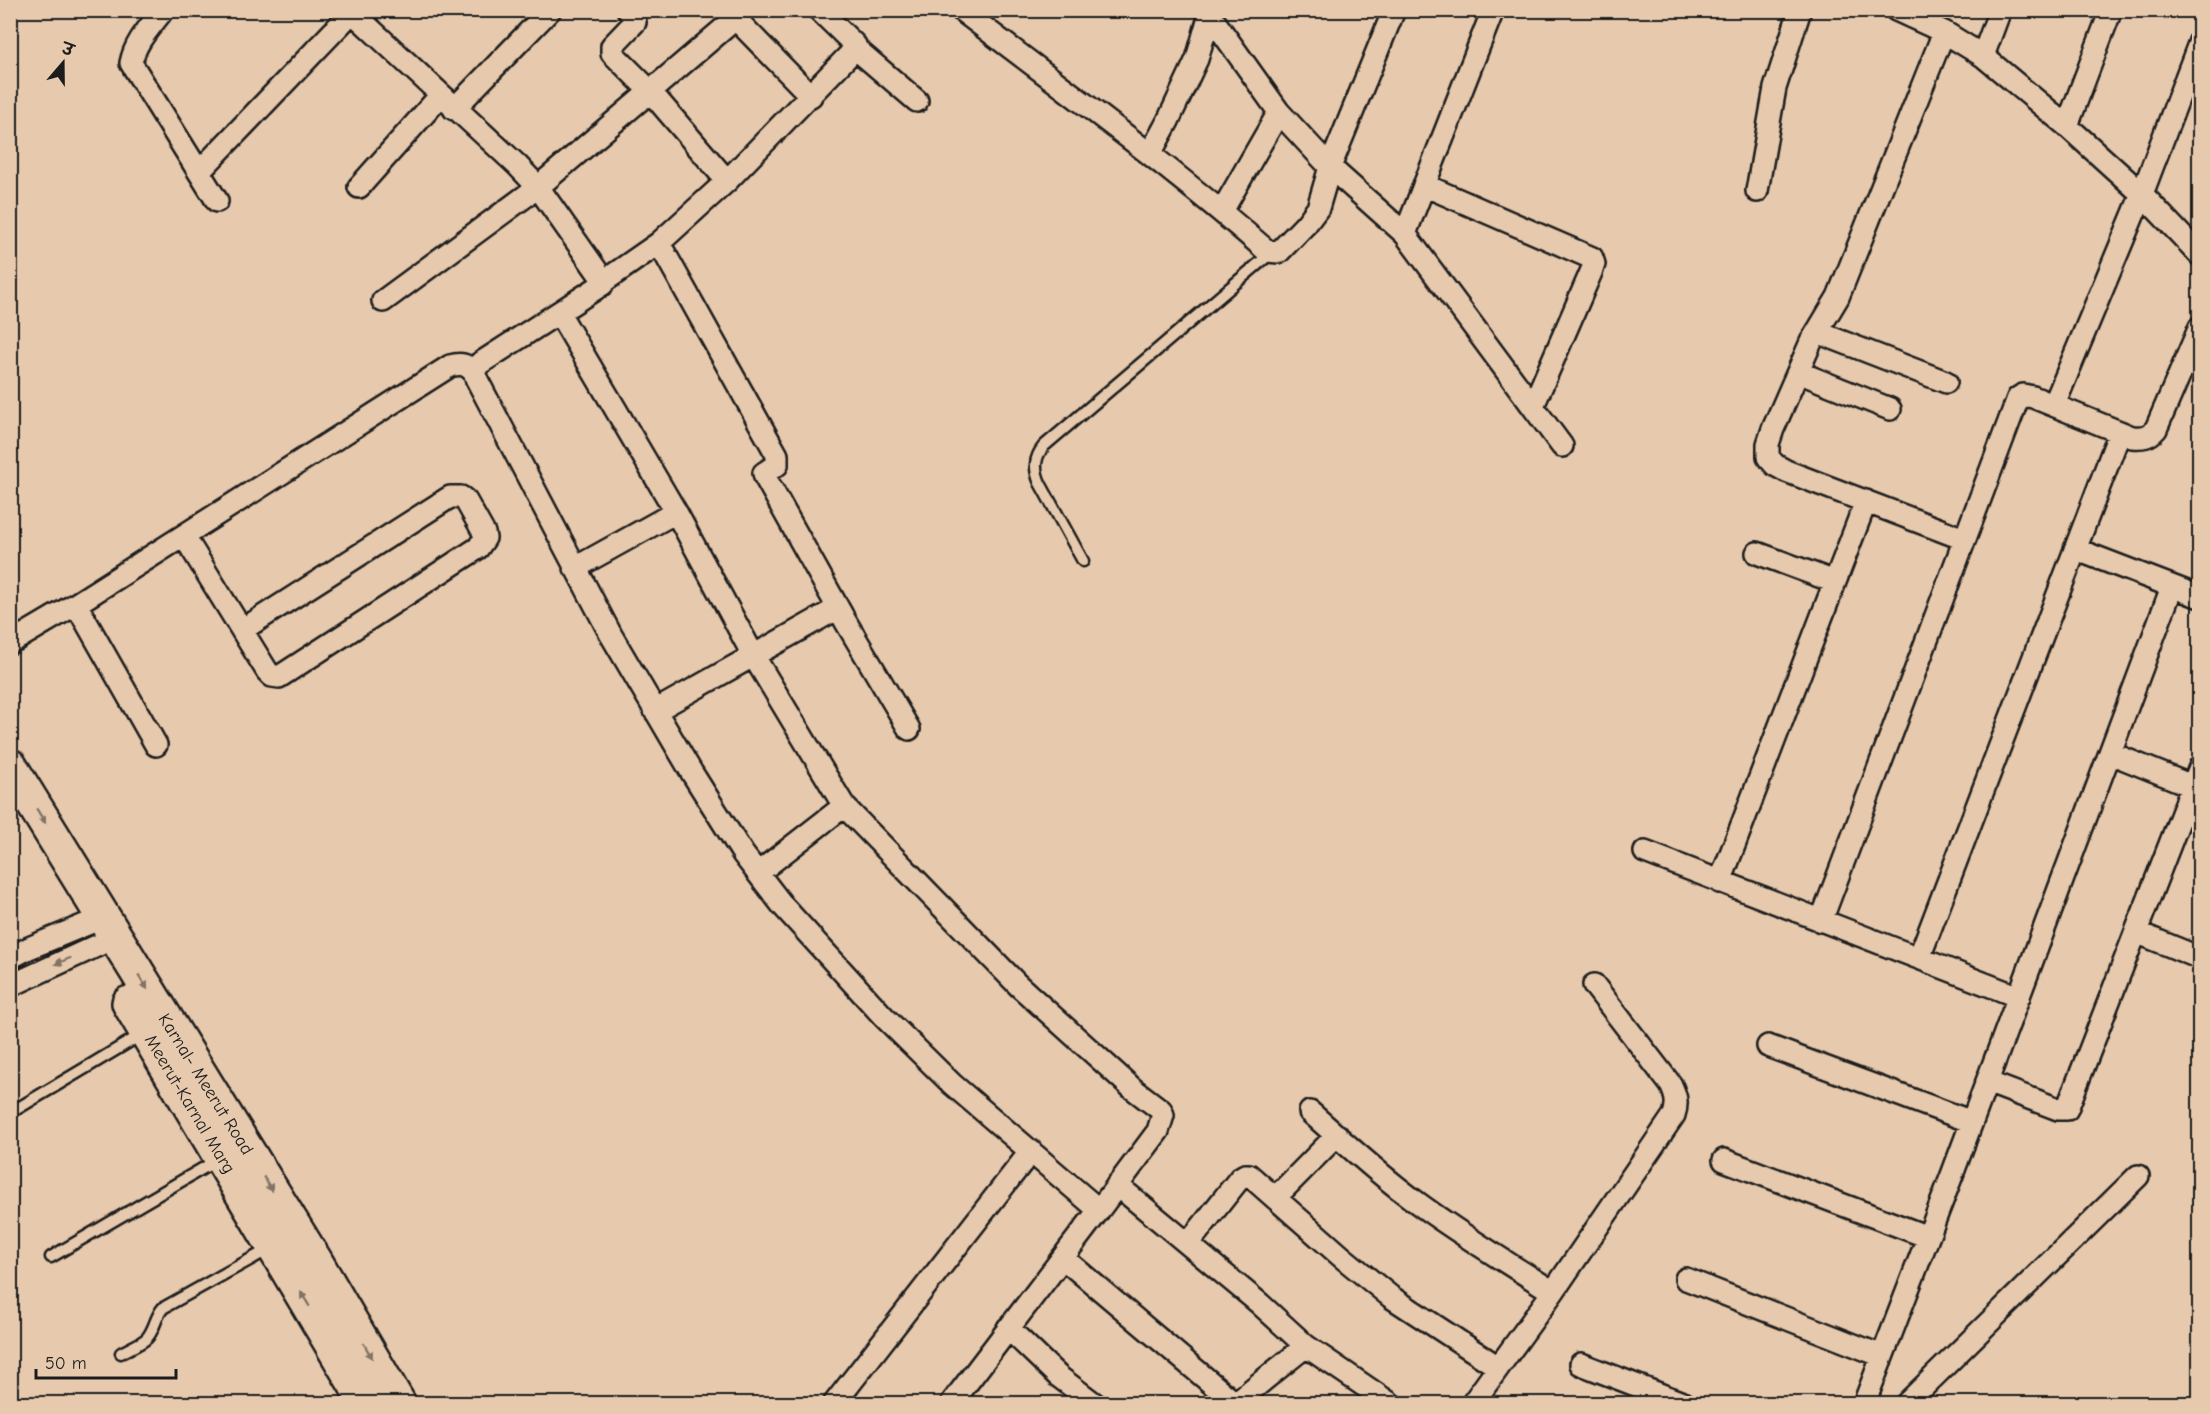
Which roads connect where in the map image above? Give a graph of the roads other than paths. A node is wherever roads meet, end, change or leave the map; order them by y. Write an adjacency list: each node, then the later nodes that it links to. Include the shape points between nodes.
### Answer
1 (164, 10): 27 (street, via 142,38 131,63)
2 (549, 10): 22 (street)
3 (628, 10): 19 (street, via 635,22 611,50)
4 (961, 10): 25 (street)
5 (1394, 10): 26 (street)
6 (1494, 10): 29 (street)
7 (1800, 10): 32 (street, via 1775,88)
8 (1896, 10): 15 (street)
9 (2000, 10): 18 (street)
10 (2111, 10): 24 (street)
11 (352, 11): 22 (street); 27 (street)
12 (822, 11): 17 (street)
13 (1210, 13): 23 (street); 25 (street, via 1197,59)
14 (731, 15): 19 (street); 20 (street)
15 (1944, 32): 18 (street); 44 (street, via 1839,297)
16 (2199, 41): 33 (street)
17 (855, 48): 20 (street); 21 (street)
18 (1983, 56): 24 (street)
19 (650, 91): 28 (street); 30 (street)
20 (810, 96): 28 (street)
21 (917, 101)
22 (447, 102): 30 (street); 31 (street)
23 (1279, 112): 26 (street); 35 (street)
24 (2067, 126): 33 (street)
25 (1150, 154): 35 (street)
26 (1330, 166): 36 (street); 38 (street, via 1318,208 1279,252)
27 (199, 172): 34 (street)
28 (727, 181): 37 (street)
29 (1425, 185): 36 (street); 49 (street, via 1592,258 1592,270)
30 (538, 187): 40 (street); 41 (street)
31 (359, 188)
32 (1757, 191)
33 (2142, 194): 39 (street); 48 (street)
34 (217, 201)
35 (1222, 211): 38 (street)
36 (1405, 234): 49 (street)
37 (659, 243): 40 (street); 65 (street, via 777,455 777,465 768,469 765,477)
38 (1271, 253): 59 (lane, via 1037,453 1035,472)
39 (2199, 255)
40 (603, 282): 42 (street)
41 (382, 301)
42 (559, 313): 45 (street, via 479,364); 54 (street)
43 (2199, 327): 51 (street, via 2156,429 2142,438)
44 (1817, 332): 46 (street); 47 (street)
45 (474, 372): 55 (street, via 467,365 450,366); 60 (street)
46 (1798, 372): 50 (street); 53 (street, via 1768,444 1768,457 1786,471)
47 (1946, 382)
48 (2054, 405): 51 (street); 56 (street, via 2023,395 2018,398)
49 (1533, 406): 52 (street)
50 (1890, 409)
51 (2120, 432): 57 (street)
52 (1562, 446)
53 (1866, 501): 56 (street); 61 (street)
54 (676, 512): 60 (street); 68 (street)
55 (184, 536): 64 (street); 66 (street)
56 (1964, 539): 80 (street)
57 (2075, 549): 62 (street); 84 (street)
58 (1757, 553): 61 (street)
59 (1083, 561)
60 (575, 568): 69 (street)
61 (1835, 582): 79 (street)
62 (2172, 586): 63 (street); 72 (street)
63 (2199, 597)
64 (76, 604): 67 (street); 71 (street)
65 (838, 608): 68 (street); 70 (street)
66 (242, 630): 66 (street, via 267,671 279,677 478,548 484,533 466,501 450,497)
67 (10, 642)
68 (753, 655): 69 (street); 76 (street)
69 (655, 711): 78 (street)
70 (909, 729)
71 (156, 745)
72 (2110, 753): 74 (street); 88 (street)
73 (10, 766): 81 (highway, Karnal- Meerut Road, one-way to 81)
74 (2196, 777): 82 (street)
75 (10, 806): 81 (highway, Meerut-Karnal Marg)
76 (844, 806): 78 (street); 100 (street, via 1018,985 1161,1110 1164,1115 1158,1131)
77 (1645, 852): 79 (street)
78 (758, 873): 96 (street, via 884,1017 952,1084)
79 (1720, 882): 80 (street)
80 (1821, 921): 84 (street)
81 (100, 932): 83 (street, via 29,948); 87 (street, one-way to 87); 89 (highway, Meerut-Karnal Marg); 119 (highway, Karnal- Meerut Road, one-way to 119, via 316,1262)
82 (2136, 932): 85 (street); 91 (street, via 2067,1108 2058,1109)
83 (10, 958)
84 (1919, 958): 88 (street)
85 (2199, 958)
86 (1594, 985): 109 (street, via 1671,1085 1677,1106)
87 (10, 986)
88 (2019, 997): 91 (street)
89 (147, 1032): 93 (lane); 97 (highway, Meerut-Karnal Marg)
90 (1768, 1046): 94 (street)
91 (1987, 1082): 94 (street)
92 (1310, 1112): 95 (street)
93 (10, 1113)
94 (1972, 1122): 103 (street)
95 (1337, 1136): 101 (street); 109 (street, via 1414,1201)
96 (1031, 1151): 102 (street); 120 (street)
97 (222, 1157): 105 (highway, Meerut-Karnal Marg); 106 (lane)
98 (1724, 1160): 103 (street)
99 (2138, 1176): 126 (street)
100 (1118, 1185): 102 (street); 104 (street)
101 (1275, 1198): 104 (street, via 1245,1175); 115 (street, via 1391,1297)
102 (1099, 1210): 107 (street)
103 (1928, 1237): 113 (street)
104 (1188, 1244): 111 (street)
105 (274, 1246): 112 (lane, via 164,1308 146,1339); 118 (highway, Meerut-Karnal Marg, one-way to 105)
106 (51, 1257)
107 (1063, 1258): 110 (street); 117 (street)
108 (1686, 1279): 113 (street)
109 (1553, 1292): 115 (street)
110 (1008, 1328): 121 (street); 122 (street, via 1058,1376)
111 (1306, 1346): 116 (street); 117 (street)
112 (121, 1353)
113 (1882, 1356): 125 (street)
114 (1581, 1364): 124 (street)
115 (1498, 1367): 123 (street)
116 (1376, 1399)
117 (1235, 1403)
118 (367, 1404)
119 (399, 1404)
120 (834, 1404)
121 (951, 1404)
122 (1095, 1404)
123 (1472, 1404)
124 (1685, 1404)
125 (1864, 1404)
126 (1906, 1404)

